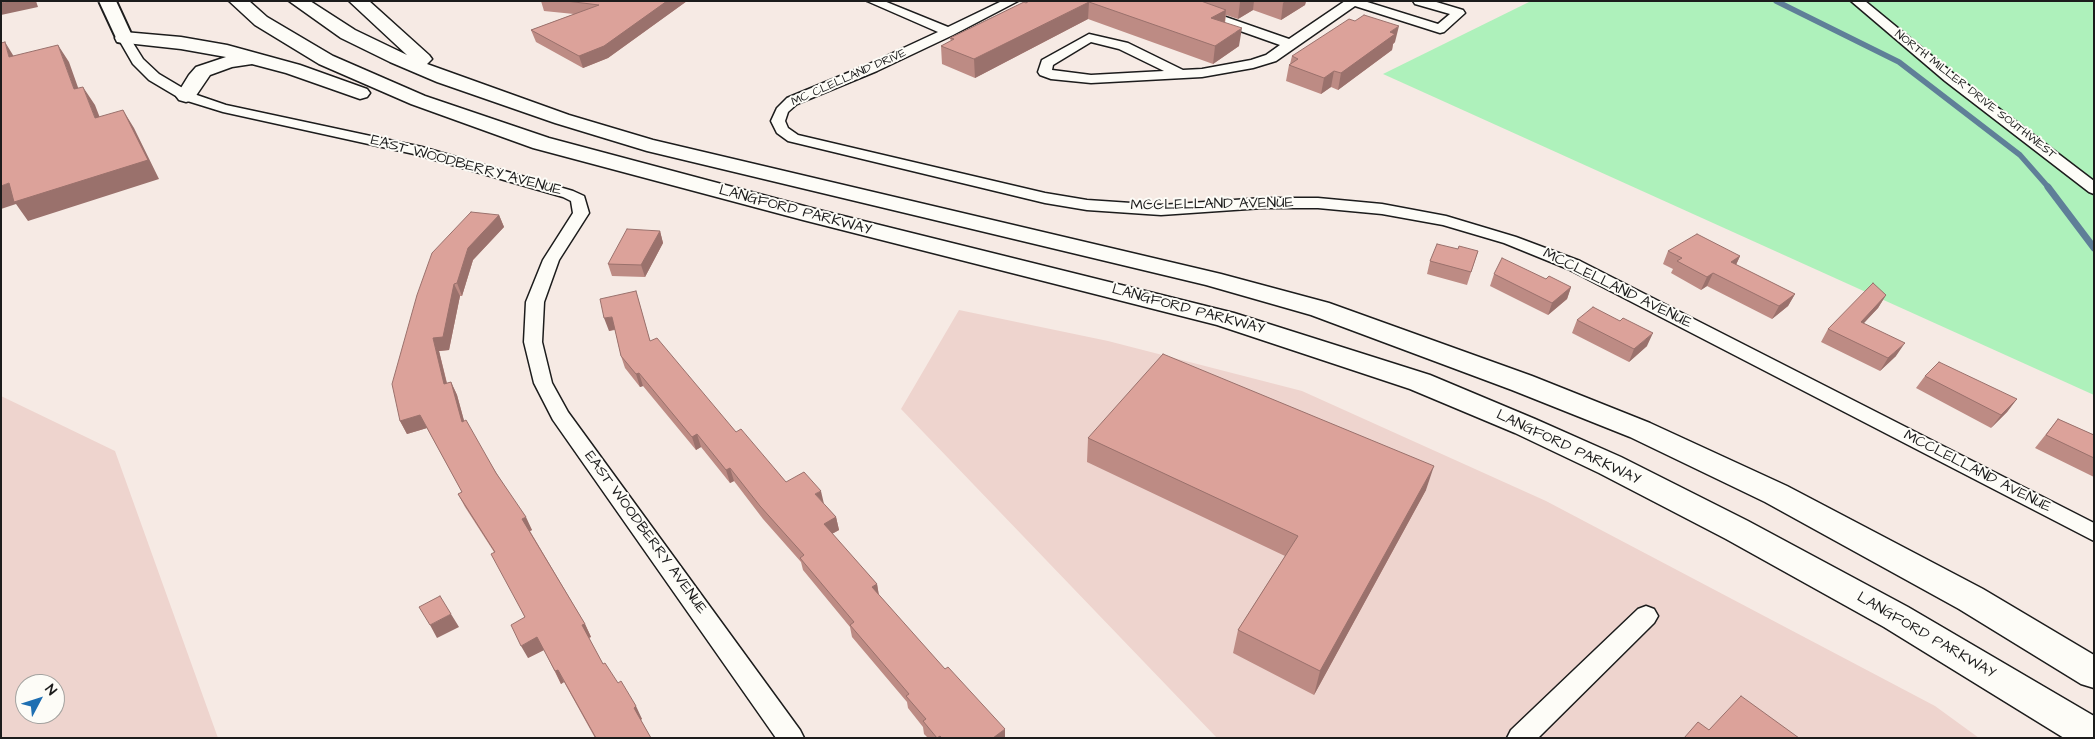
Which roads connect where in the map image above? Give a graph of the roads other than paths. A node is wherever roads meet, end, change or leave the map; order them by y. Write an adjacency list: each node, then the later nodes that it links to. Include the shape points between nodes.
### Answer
1 (107, 1): 12 (street, EAST WOODBERRY AVENUE)
2 (238, 1): 18 (highway, LANGFORD PARKWAY, via 262,21 326,60 418,100)
3 (298, 1): 16 (highway, LANGFORD PARKWAY, via 348,34)
4 (358, 1): 16 (highway)
5 (873, 1): 11 (street)
6 (1012, 1): 11 (street, MC CLELLAND DRIVE)
7 (1168, 1): 13 (street)
8 (1419, 1): 10 (street, via 1459,13 1440,29)
9 (1857, 1): 20 (street, NORTH MILLER DRIVE SOUTHWEST, via 1950,78)
10 (1354, 2): 13 (street)
11 (948, 32): 19 (street, MC CLELLAND DRIVE, via 792,101 782,111 778,121 782,130 793,138)
12 (124, 38): 14 (highway, via 181,43); 17 (street, EAST WOODBERRY AVENUE, via 138,61 154,77)
13 (1290, 44): 15 (street, via 1271,58 1253,64)
14 (254, 58): 17 (highway, via 228,62 203,71); 18 (highway, via 433,119)
15 (1181, 74): 15 (street, via 1091,79 1045,72 1048,63 1089,38 1124,46)
16 (444, 78): 23 (highway, LANGFORD PARKWAY, via 647,145 1212,279 1329,313 1522,383 1631,427 1767,489 1971,599)
17 (186, 96): 25 (street, EAST WOODBERRY AVENUE, via 223,108 417,150 578,199 581,213 550,260 535,302 533,342 543,383 560,415)
18 (541, 143): 24 (highway, LANGFORD PARKWAY, via 802,213 1225,319 1420,382 1610,465 1737,530 1896,617)
19 (861, 156): 21 (street, MCCLELLAND AVENUE, via 1087,205 1160,210 1318,203 1446,221 1510,240 1574,265)
20 (2094, 189)
21 (2094, 533)
22 (1646, 616): 26 (street)
23 (2094, 673)
24 (2094, 736)
25 (791, 738)
26 (1520, 738)

